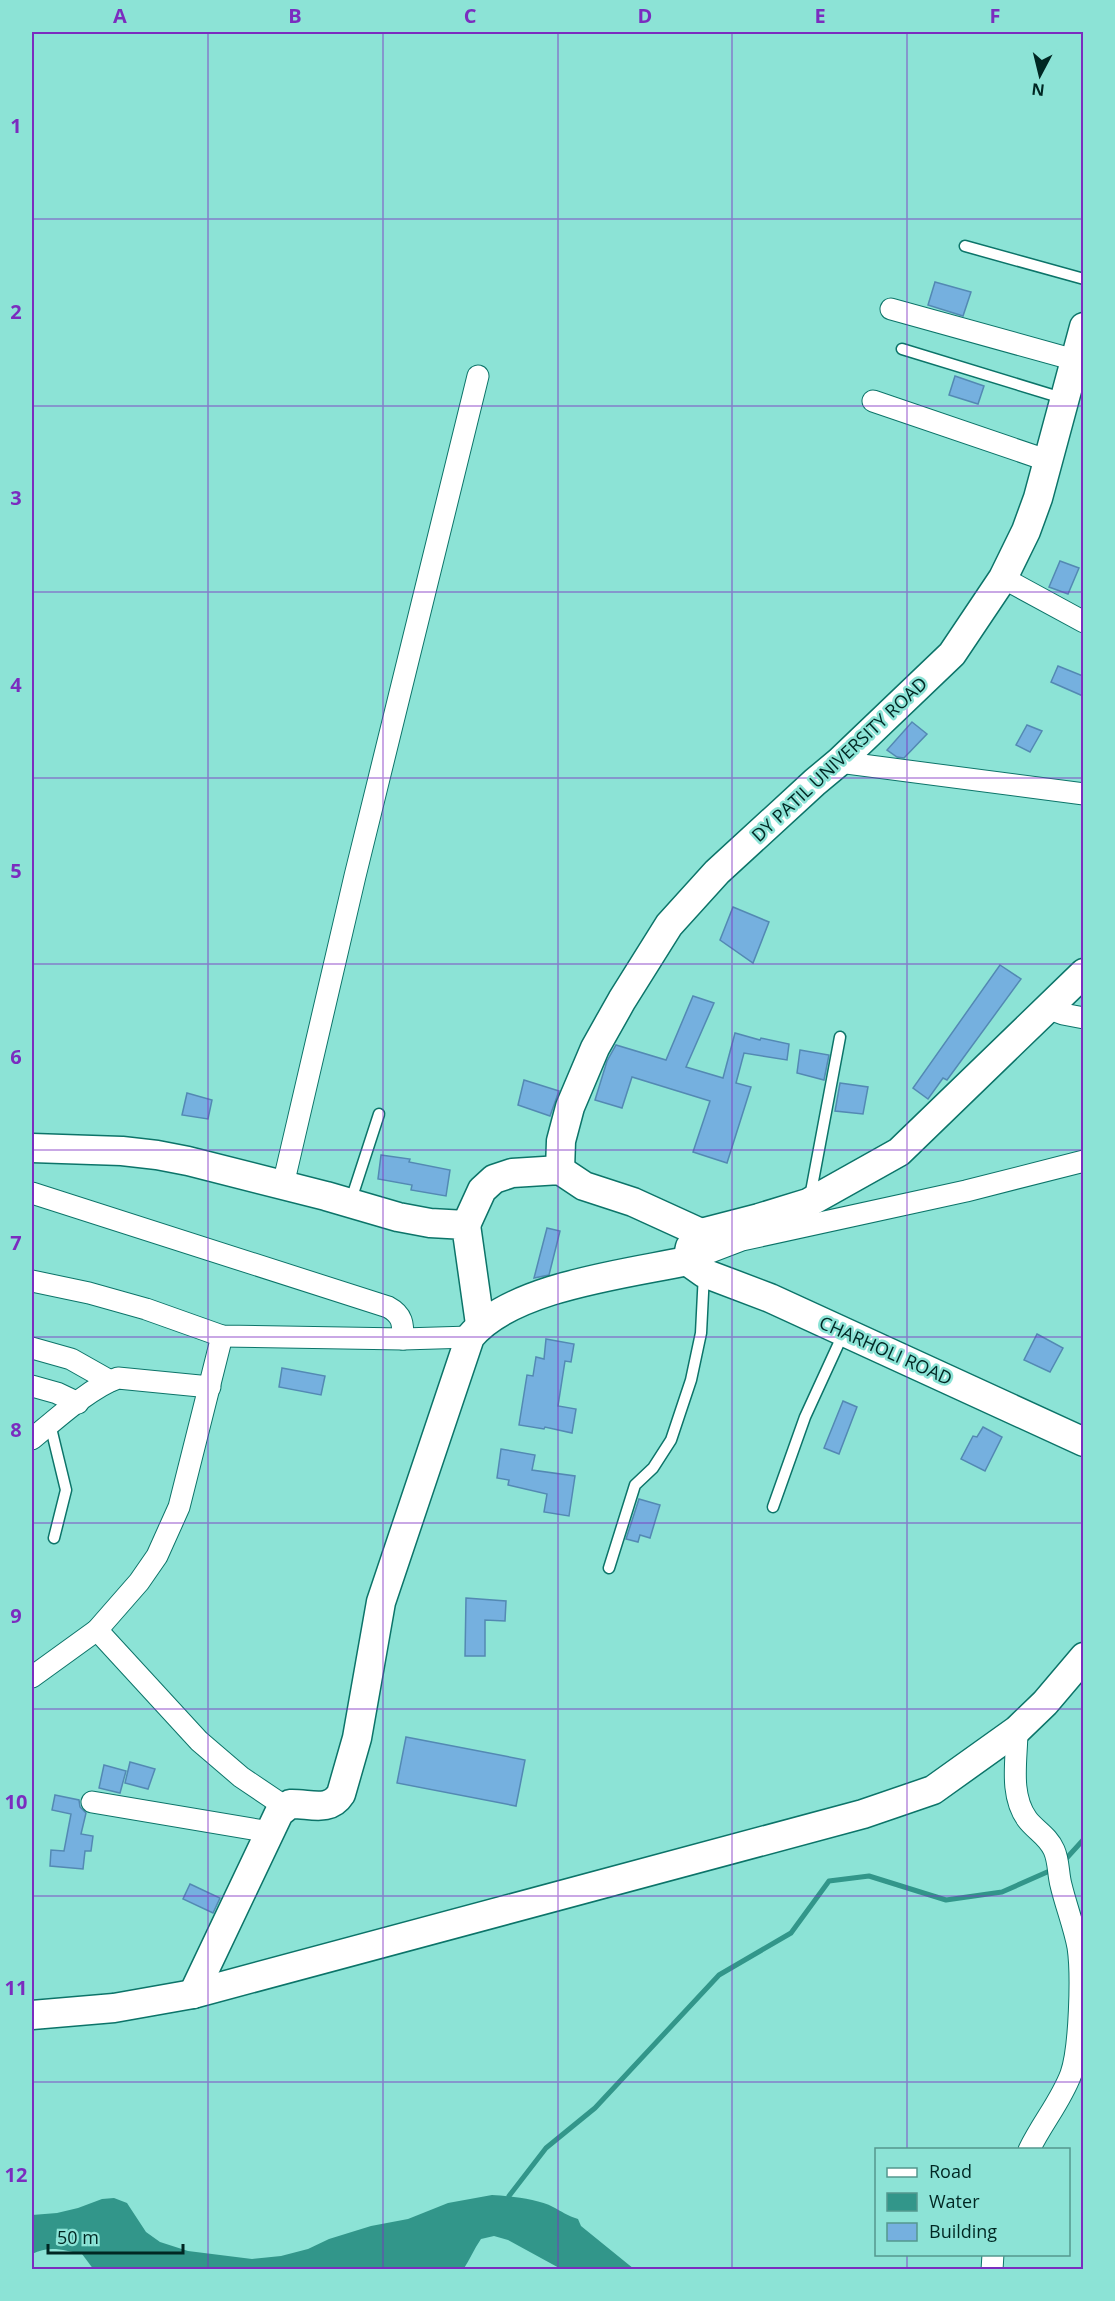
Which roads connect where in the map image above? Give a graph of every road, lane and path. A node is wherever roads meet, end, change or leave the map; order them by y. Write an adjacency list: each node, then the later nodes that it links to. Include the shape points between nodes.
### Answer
1 (965, 246): 2 (lane)
2 (1083, 279)
3 (891, 309): 7 (street)
4 (1083, 327): 7 (street, DY PATIL UNIVERSITY ROAD)
5 (902, 349): 7 (lane)
6 (478, 375): 22 (street)
7 (1073, 384): 9 (street, DY PATIL UNIVERSITY ROAD)
8 (873, 401): 9 (street)
9 (1049, 461): 10 (street, DY PATIL UNIVERSITY ROAD, via 1026,531)
10 (1003, 578): 11 (street); 12 (street, DY PATIL UNIVERSITY ROAD, via 952,654)
11 (1083, 622)
12 (839, 762): 13 (street); 21 (street, DY PATIL UNIVERSITY ROAD, via 717,872 669,925 595,1048 570,1107 561,1141)
13 (1083, 794)
14 (1083, 973): 15 (street)
15 (1047, 1008): 16 (street); 24 (street, via 899,1152)
16 (1083, 1018)
17 (840, 1037): 24 (lane)
18 (379, 1114): 25 (lane)
19 (32, 1148): 22 (street, via 157,1155)
20 (1083, 1161): 28 (street, via 742,1240)
21 (560, 1170): 26 (street, via 512,1173 494,1179 482,1190); 27 (street, via 584,1186 633,1202)
22 (283, 1185): 25 (street)
23 (32, 1193): 33 (street, via 388,1307 402,1319)
24 (808, 1203): 27 (street)
25 (350, 1204): 26 (street, via 430,1223)
26 (466, 1225): 30 (street)
27 (701, 1233): 28 (street, via 690,1247)
28 (695, 1267): 30 (street, via 556,1288 497,1313); 31 (street, CHARHOLI ROAD); 44 (lane, via 701,1333 691,1380 670,1440 653,1468 635,1485)
29 (32, 1281): 32 (street, via 112,1299)
30 (475, 1330): 33 (street); 50 (street, via 381,1602 357,1738 341,1794 329,1805)
31 (844, 1332): 41 (street, CHARHOLI ROAD); 42 (lane, via 805,1417)
32 (222, 1336): 33 (street); 37 (street)
33 (403, 1339)
34 (32, 1348): 35 (street, via 71,1359)
35 (110, 1381): 37 (street, via 125,1378); 38 (street)
36 (32, 1386): 38 (street)
37 (210, 1387): 45 (street, via 169,1532 140,1582)
38 (78, 1403): 39 (street)
39 (50, 1424): 40 (street); 43 (lane, via 66,1490)
40 (32, 1439)
41 (1083, 1442)
42 (773, 1507)
43 (54, 1538)
44 (609, 1568)
45 (97, 1630): 47 (street); 50 (street, via 199,1741 241,1777)
46 (1083, 1657): 48 (street)
47 (32, 1677)
48 (1017, 1730): 52 (street, via 933,1790 863,1814); 54 (street, via 1017,1797 1027,1819 1054,1848 1078,1948 1079,1980 1076,2055 1071,2074 1059,2102)
49 (92, 1802): 51 (street)
50 (284, 1806): 51 (street)
51 (270, 1832): 52 (street)
52 (193, 1994): 53 (street, via 114,2008)
53 (32, 2015)
54 (1030, 2148)

